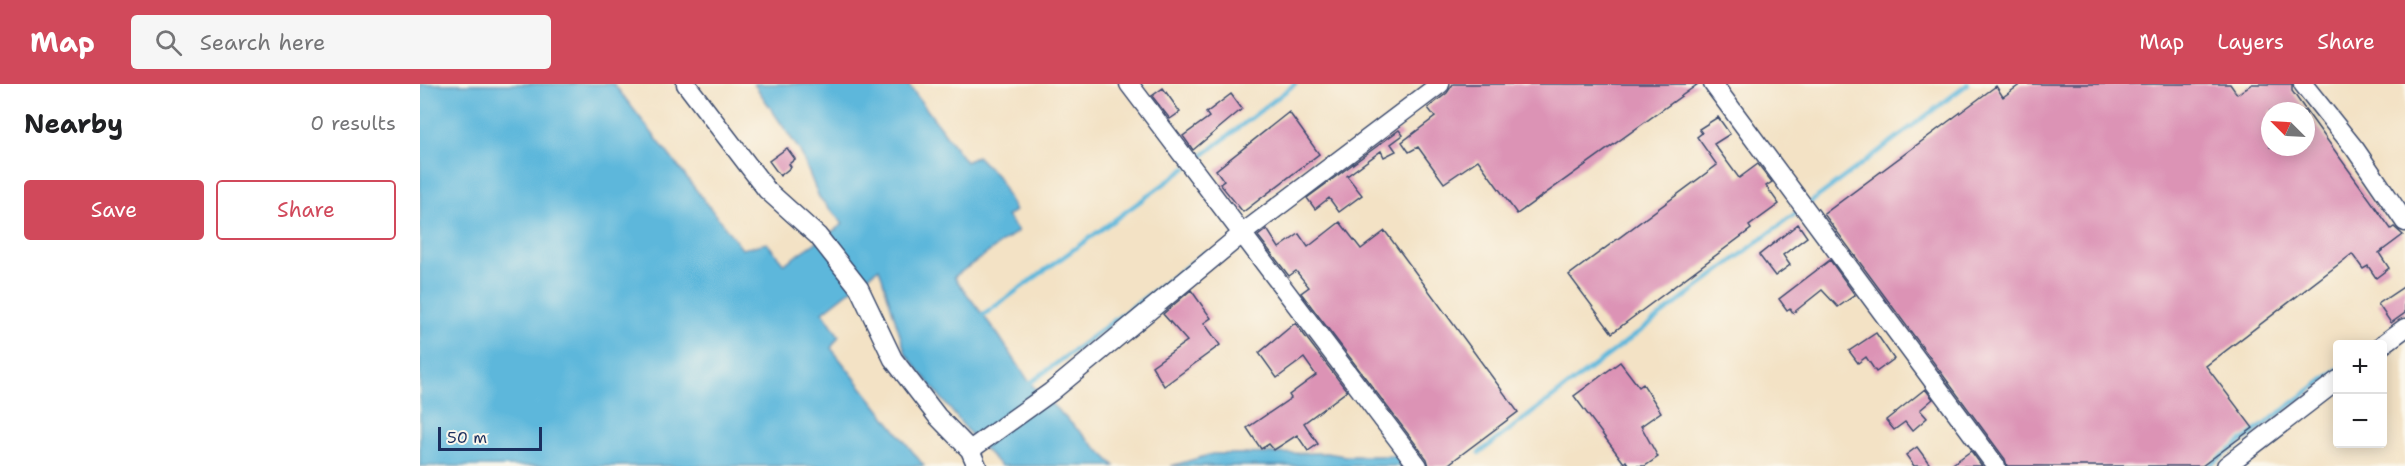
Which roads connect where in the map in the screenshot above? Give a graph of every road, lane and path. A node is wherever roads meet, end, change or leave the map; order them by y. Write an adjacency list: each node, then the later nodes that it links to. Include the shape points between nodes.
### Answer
1 (686, 84): 11 (street, via 767,190 819,236 859,288 892,359)
2 (1129, 84): 7 (street)
3 (1440, 84): 7 (street)
4 (1713, 84): 13 (street)
5 (2303, 84): 6 (street, via 2355,149)
6 (2405, 222)
7 (1239, 228): 11 (street); 12 (street)
8 (2405, 328): 9 (street)
9 (2387, 341)
10 (2333, 383): 14 (street)
11 (974, 458)
12 (1418, 466)
13 (1996, 466)
14 (2226, 466)

